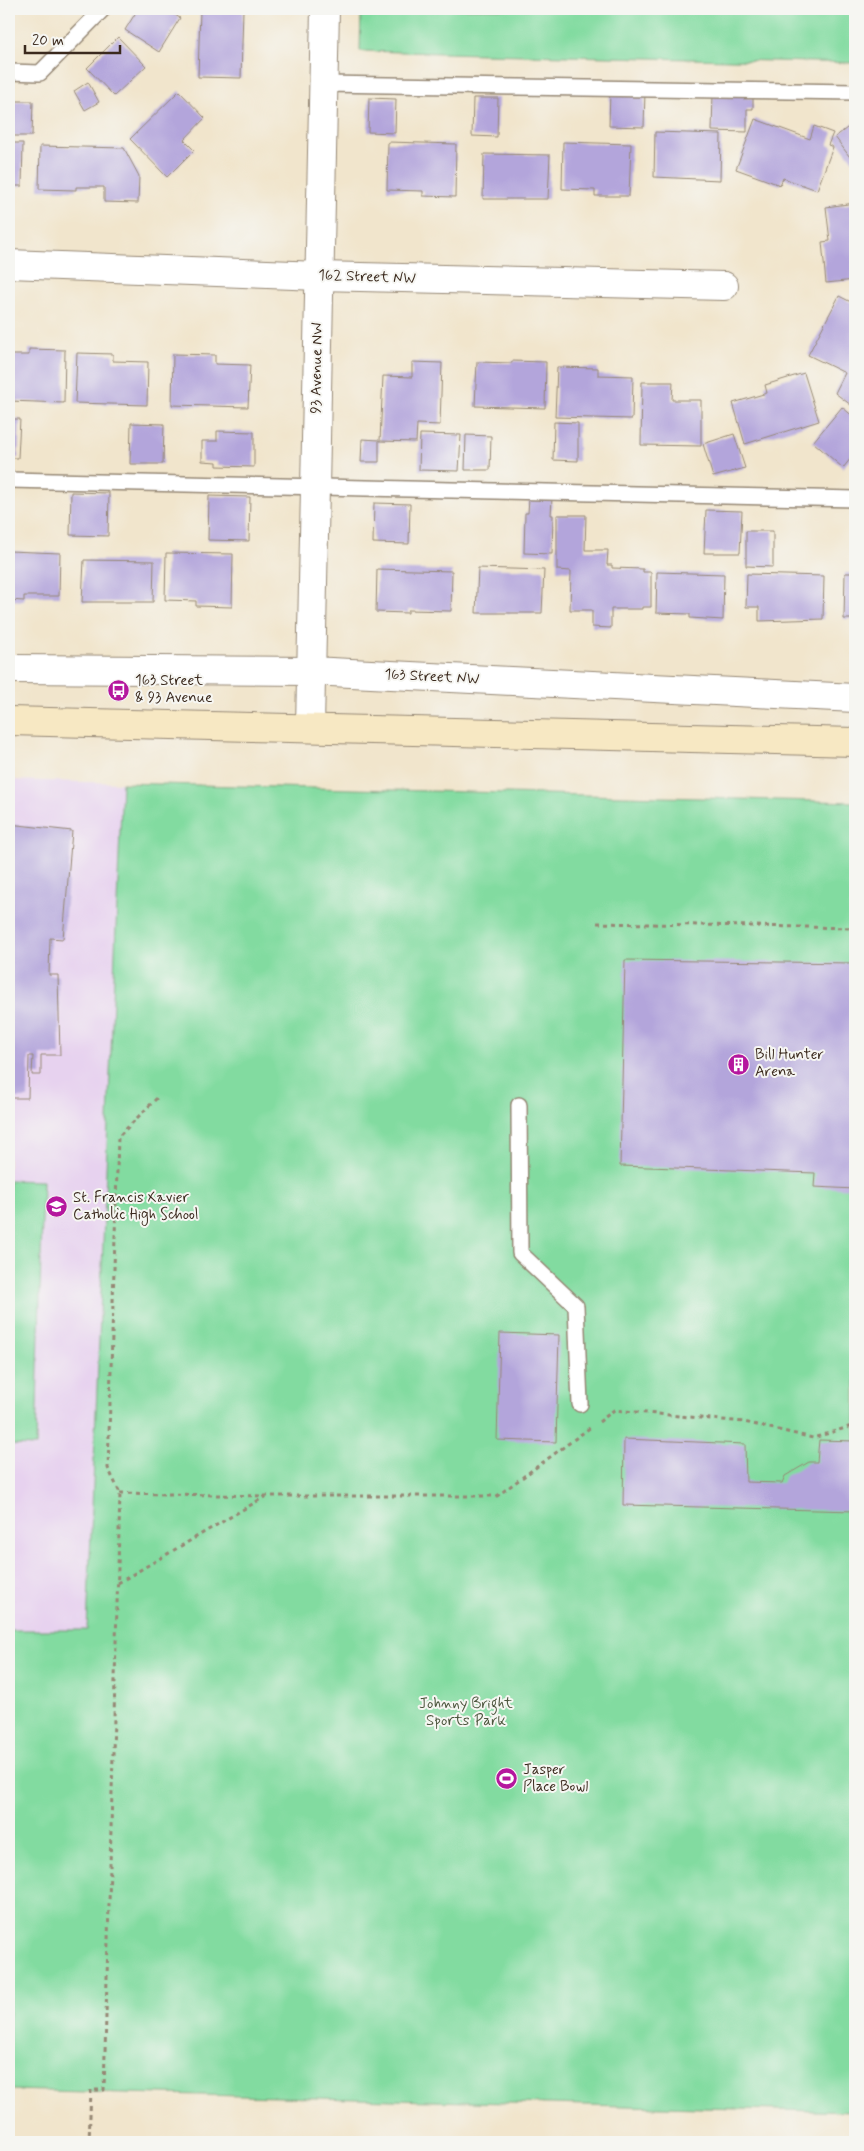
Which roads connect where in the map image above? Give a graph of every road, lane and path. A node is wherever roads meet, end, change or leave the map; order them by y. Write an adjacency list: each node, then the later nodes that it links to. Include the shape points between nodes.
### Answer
1 (103, 9): 3 (lane, via 40,73)
2 (325, 9): 4 (street, 93 Avenue NW)
3 (9, 72)
4 (324, 84): 5 (lane); 7 (street, 93 Avenue NW)
5 (855, 92)
6 (9, 264): 7 (street, 162 Street NW)
7 (319, 276): 8 (street, 162 Street NW); 10 (street, 93 Avenue NW)
8 (724, 286)
9 (9, 480): 10 (lane)
10 (315, 487): 11 (lane); 13 (street, 93 Avenue NW)
11 (855, 500)
12 (9, 670): 13 (street, 163 Street NW)
13 (311, 671): 14 (street, 163 Street NW); 16 (street, 93 Avenue NW)
14 (855, 698)
15 (9, 721): 16 (main road)
16 (310, 727): 17 (main road)
17 (855, 742)
18 (598, 923): 19 (path)
19 (855, 928)
20 (157, 1098): 24 (path, via 118,1136 108,1468)
21 (519, 1105): 22 (lane, via 520,1253 576,1306)
22 (580, 1404)
23 (855, 1425): 25 (path, via 813,1438 744,1422 614,1410 497,1496)
24 (120, 1493): 25 (path); 26 (path)
25 (266, 1496): 26 (path)
26 (118, 1584): 27 (path, via 104,2090 90,2090)
27 (89, 2142)

